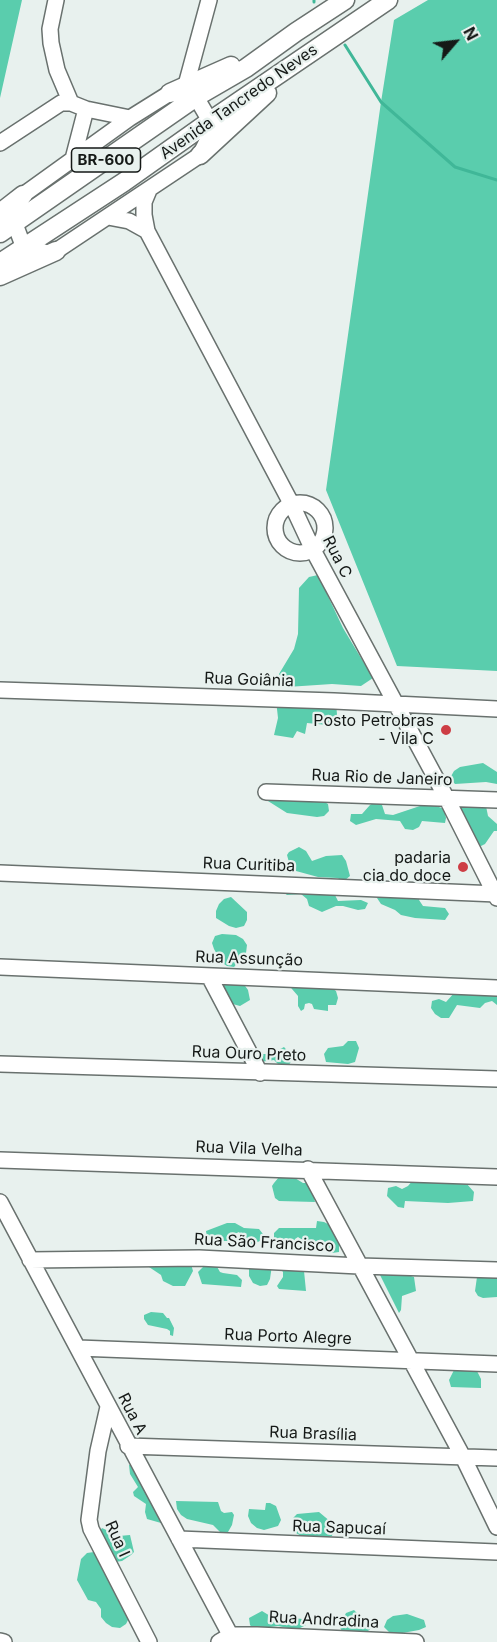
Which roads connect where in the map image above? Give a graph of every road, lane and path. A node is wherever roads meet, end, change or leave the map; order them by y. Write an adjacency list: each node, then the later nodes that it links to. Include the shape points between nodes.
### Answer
1 (56, 0): 8 (street, via 51,43 61,81)
2 (208, 0): 6 (street)
3 (345, 0): 6 (main road, Avenida Tancredo Neves)
4 (388, 0): 5 (main road, Avenida Tancredo Neves / BR-600)
5 (307, 55): 10 (main road, Avenida Tancredo Neves / BR-600); 12 (main road)
6 (191, 91): 7 (main road); 10 (street); 17 (main road, Avenida Tancredo Neves / BR-600)
7 (170, 93): 9 (street)
8 (79, 106): 9 (street); 11 (street, via 61,103); 13 (street)
9 (130, 118): 13 (street)
10 (210, 121): 12 (street, via 210,135); 19 (main road, Avenida Tancredo Neves / BR-600)
11 (0, 143)
12 (200, 156): 14 (street)
13 (73, 159): 15 (street)
14 (149, 190): 16 (street); 18 (street, Rua C, via 144,202)
15 (23, 195): 17 (main road)
16 (108, 217): 18 (street, via 129,221); 20 (street)
17 (5, 223): 19 (street)
18 (147, 231): 23 (street, Rua C)
19 (29, 246): 20 (street, via 46,253); 21 (main road, Avenida Tancredo Neves / BR-600)
20 (56, 251): 22 (main road)
21 (0, 263)
22 (0, 276)
23 (291, 505): 24 (street, Rua C); 24 (street, via 308,505 321,516 324,534); 24 (street, via 277,517 278,540 292,552)
24 (313, 550): 26 (street, Rua C)
25 (0, 690): 26 (street, Rua Goiânia)
26 (396, 705): 27 (street, Rua Goiânia); 29 (street, Rua C)
27 (497, 709)
28 (266, 792): 29 (street, Rua Rio de Janeiro)
29 (447, 799): 30 (street, Rua Rio de Janeiro); 32 (street, Rua C)
30 (497, 800)
31 (0, 873): 32 (street, Rua Curitiba)
32 (496, 895)
33 (0, 967): 34 (street, Rua Assunção)
34 (209, 976): 35 (street, Rua Assunção); 37 (street)
35 (497, 988)
36 (0, 1064): 37 (street, Rua Ouro Preto)
37 (260, 1073): 38 (street, Rua Ouro Preto)
38 (497, 1079)
39 (0, 1160): 40 (street, Rua Vila Velha)
40 (308, 1169): 41 (street, Rua Vila Velha); 44 (street)
41 (497, 1177)
42 (0, 1202): 43 (street, Rua A)
43 (30, 1260): 44 (street, Rua São Francisco, via 199,1258); 46 (street, Rua A)
44 (359, 1266): 45 (street, Rua São Francisco); 47 (street)
45 (497, 1270)
46 (78, 1348): 47 (street, Rua Porto Alegre); 49 (street, Rua A)
47 (411, 1360): 48 (street, Rua Porto Alegre); 51 (street)
48 (497, 1364)
49 (108, 1407): 50 (street, Rua A); 57 (street, Rua I, via 89,1520)
50 (128, 1446): 51 (street, Rua Brasília); 54 (street, Rua A)
51 (463, 1457): 52 (street, Rua Brasília); 53 (street)
52 (497, 1458)
53 (497, 1527)
54 (179, 1539): 55 (street, Rua Sapucaí); 56 (street, Rua A)
55 (497, 1552)
56 (228, 1640): 58 (street, Rua Andradina, via 257,1635)
57 (149, 1642)
58 (416, 1642)

